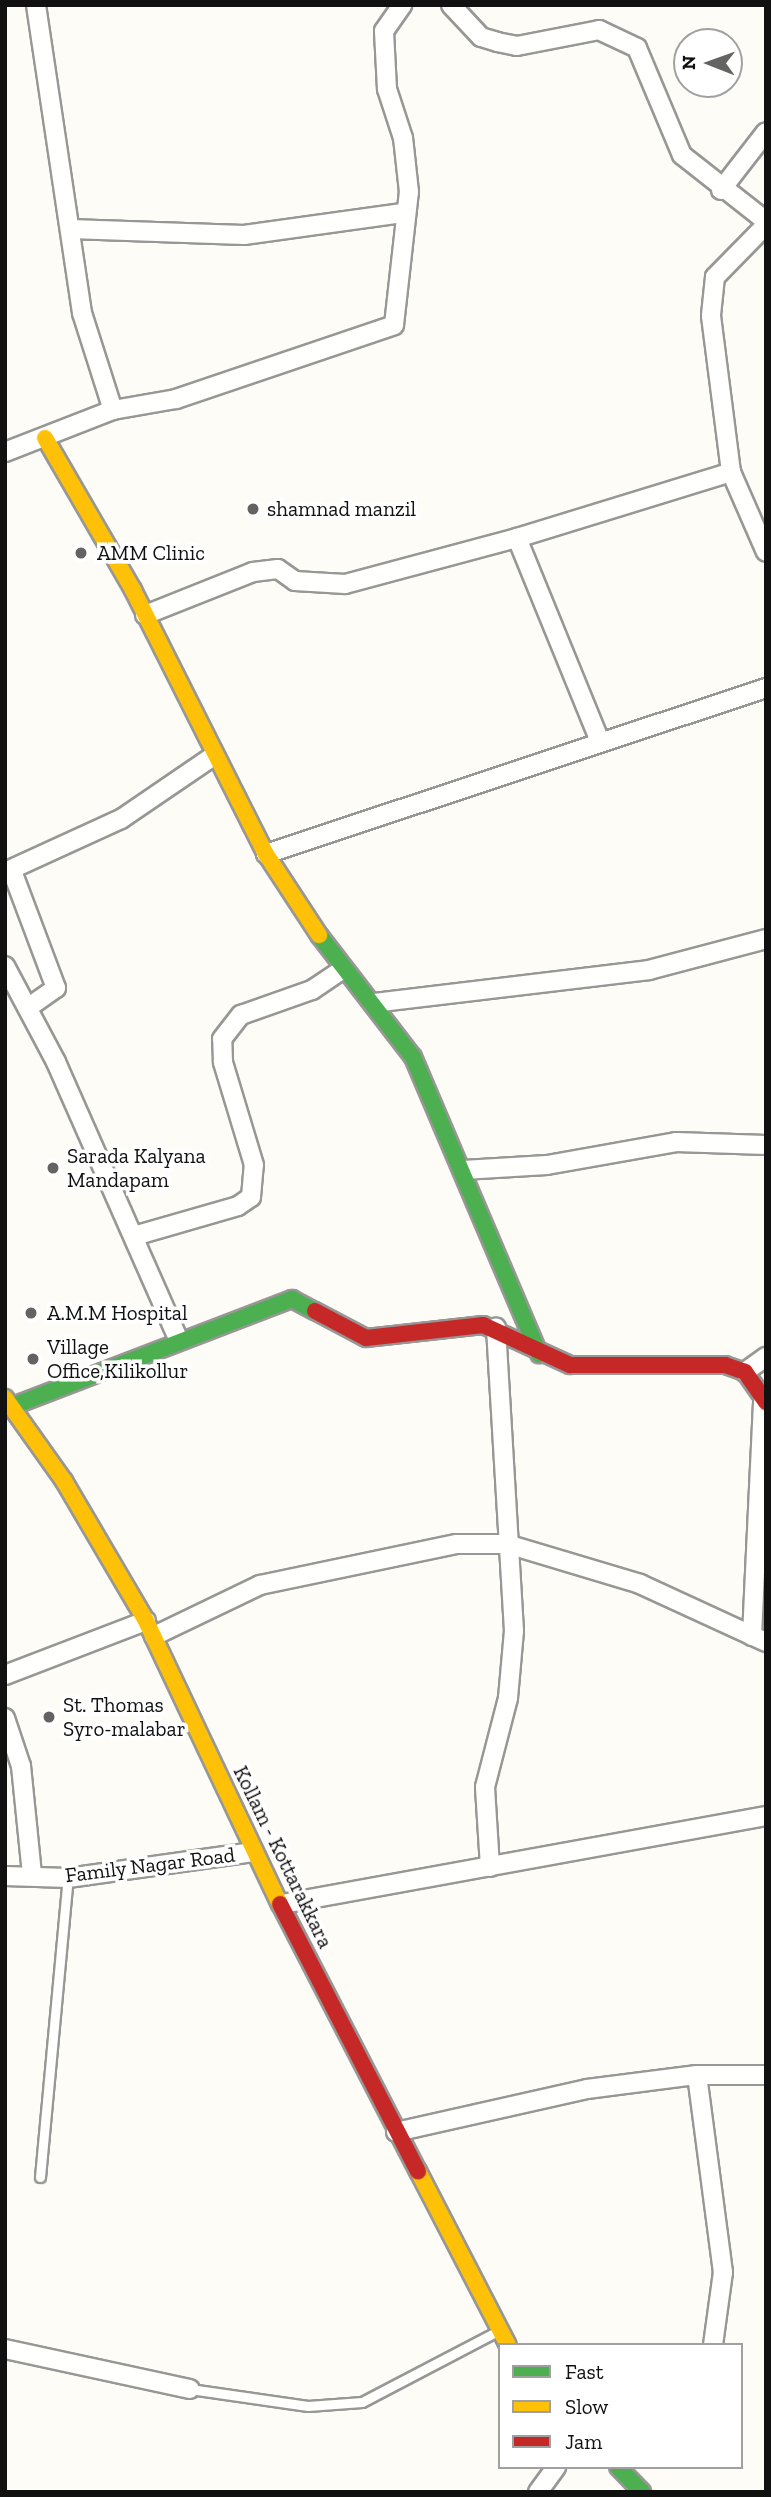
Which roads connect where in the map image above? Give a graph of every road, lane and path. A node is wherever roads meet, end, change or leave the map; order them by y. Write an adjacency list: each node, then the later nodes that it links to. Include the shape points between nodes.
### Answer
1 (36, 5): 8 (street)
2 (402, 5): 6 (street, via 384,31 384,59 409,192)
3 (452, 5): 5 (street, via 481,37 497,42 517,46 599,30 637,48 682,155)
4 (763, 139): 5 (street)
5 (721, 190): 7 (street)
6 (402, 213): 8 (street, via 244,235); 9 (street, via 404,276 399,313 387,332 302,353 176,399)
7 (766, 223): 12 (street, via 722,268 712,294 712,338)
8 (70, 229): 9 (street, via 82,313)
9 (113, 410): 10 (street)
10 (45, 438): 11 (street); 15 (street)
11 (5, 452)
12 (731, 472): 13 (street); 14 (street)
13 (517, 538): 15 (street, via 345,584 295,581 278,569 253,572); 17 (street)
14 (766, 552)
15 (145, 615): 18 (street)
16 (766, 688): 17 (street)
17 (600, 741): 19 (street)
18 (212, 757): 19 (street); 20 (street, via 121,819)
19 (266, 854): 23 (street)
20 (8, 872): 25 (street, via 56,988)
21 (766, 939): 24 (street, via 649,970)
22 (5, 966): 28 (street)
23 (342, 970): 24 (street); 28 (street, via 312,990 241,1015 222,1039 223,1062 254,1165 251,1197 239,1206)
24 (373, 1003): 27 (street, via 413,1057)
25 (32, 1005)
26 (766, 1144): 27 (street, via 676,1142 582,1161)
27 (463, 1170): 31 (street)
28 (134, 1236): 30 (street)
29 (496, 1328): 30 (street, via 366,1338 292,1299); 31 (street); 38 (street)
30 (178, 1339): 34 (street)
31 (539, 1354): 33 (street, via 570,1365 725,1365)
32 (766, 1357): 33 (street)
33 (745, 1372): 35 (street)
34 (9, 1402): 36 (street, Kollam - Kottarakkara)
35 (764, 1402): 40 (street)
36 (24, 1422): 37 (street); 39 (street, Kollam - Kottarakkara)
37 (5, 1430)
38 (507, 1544): 39 (street, via 457,1544 260,1585); 40 (street, via 628,1580); 45 (street, via 513,1662 485,1787)
39 (150, 1628): 41 (street); 44 (street, Kollam - Kottarakkara)
40 (759, 1639)
41 (5, 1675)
42 (5, 1718): 46 (street, via 21,1766)
43 (766, 1816): 45 (street)
44 (253, 1852): 48 (street, Family Nagar Road); 49 (street, Kollam - Kottarakkara)
45 (490, 1867): 49 (street)
46 (32, 1874): 47 (street, Family Nagar Road); 48 (street, Family Nagar Road)
47 (5, 1876)
48 (68, 1878): 53 (lane)
49 (282, 1904): 52 (street, Kollam - Kottarakkara)
50 (697, 2075): 51 (street); 52 (street, via 587,2090); 56 (street, via 723,2272)
51 (766, 2075)
52 (396, 2132): 54 (street, Kollam - Kottarakkara)
53 (40, 2177)
54 (499, 2330): 55 (street, Kollam - Kottarakkara); 58 (lane, via 362,2402 308,2406)
55 (507, 2343)
56 (713, 2343)
57 (5, 2349): 58 (street)
58 (190, 2389)
59 (555, 2469): 61 (street)
60 (620, 2469): 62 (street)
61 (538, 2492)
62 (642, 2492)

